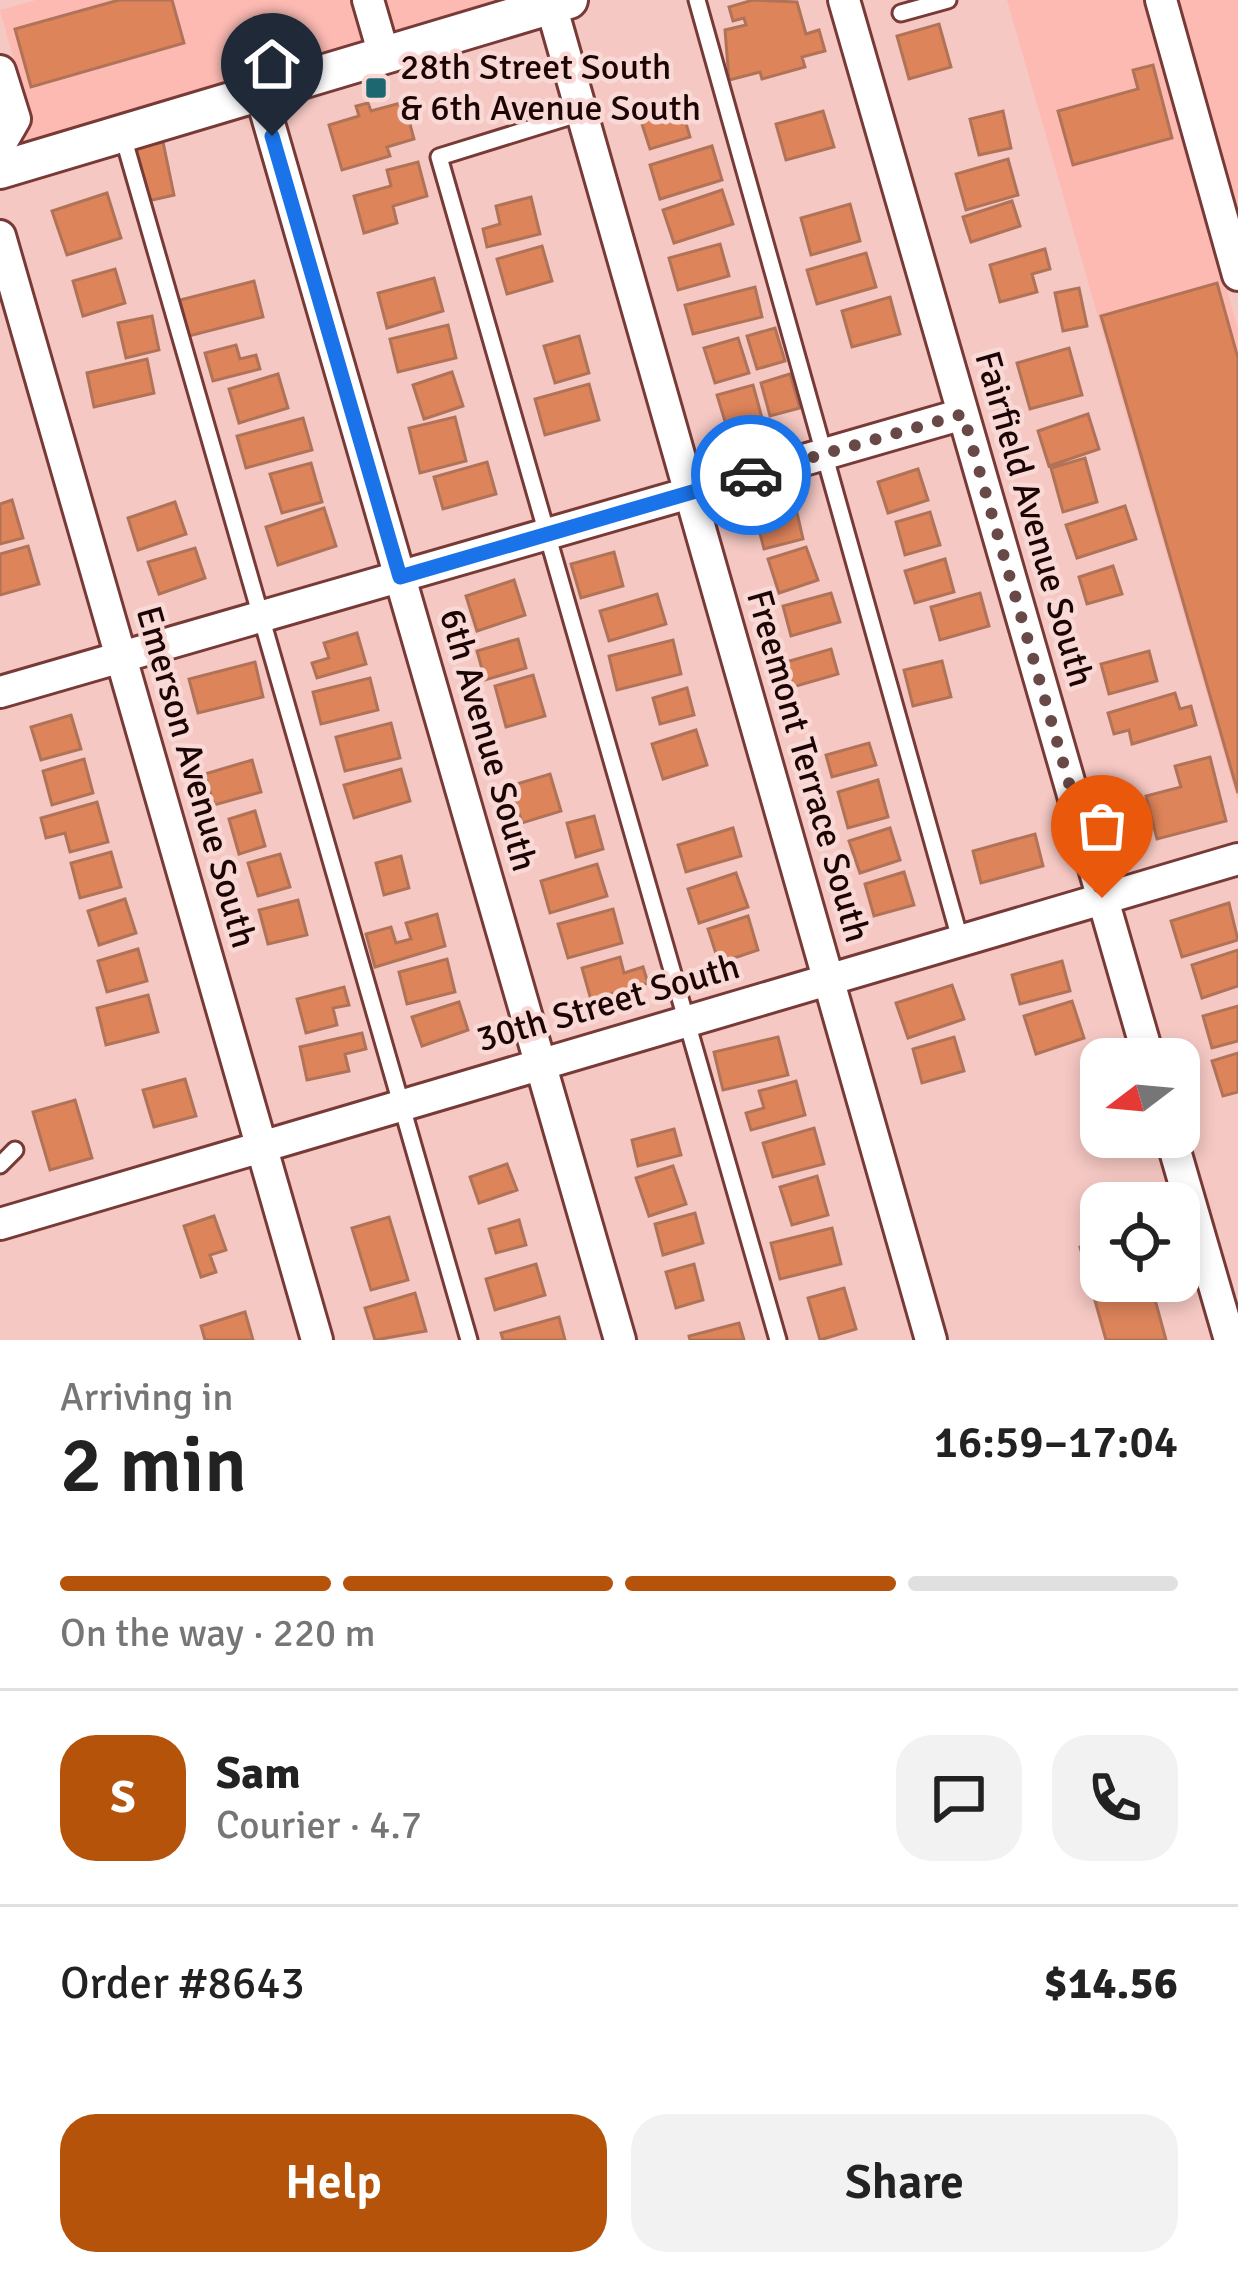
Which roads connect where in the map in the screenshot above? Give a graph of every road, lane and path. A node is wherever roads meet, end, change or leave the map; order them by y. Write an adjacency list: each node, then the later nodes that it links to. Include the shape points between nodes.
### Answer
1 (368, 0): 8 (street)
2 (697, 0): 18 (lane)
3 (844, 0): 17 (street, Fairfield Avenue South)
4 (947, 0): 7 (lane)
5 (1161, 0): 16 (street)
6 (560, 3): 8 (street); 11 (street, Freemont Terrace South)
7 (901, 13)
8 (384, 55): 10 (street)
9 (0, 71): 13 (street, via 15,119)
10 (260, 92): 12 (street); 21 (street, 6th Avenue South)
11 (581, 113): 19 (street, Freemont Terrace South); 20 (lane, via 440,157)
12 (122, 134): 14 (street); 22 (lane)
13 (0, 145)
14 (0, 170)
15 (0, 236): 23 (street, Emerson Avenue South)
16 (1238, 275)
17 (963, 414): 18 (street); 26 (street, Fairfield Avenue South)
18 (826, 454): 19 (street); 27 (lane)
19 (690, 493): 20 (street); 28 (street, Freemont Terrace South)
20 (545, 535): 21 (street); 29 (lane)
21 (400, 577): 22 (street); 31 (street, 6th Avenue South)
22 (263, 616): 23 (street); 32 (lane)
23 (121, 657): 24 (street); 34 (street, Emerson Avenue South)
24 (0, 692)
25 (1238, 859): 26 (street, 30th Street South)
26 (1102, 898): 27 (street, 30th Street South); 30 (street, Fairfield Avenue South)
27 (960, 939): 28 (street, 30th Street South)
28 (828, 979): 29 (street, 30th Street South); 42 (street, Freemont Terrace South)
29 (687, 1020): 31 (street, 30th Street South); 41 (lane)
30 (1143, 1038)
31 (540, 1062): 32 (street, 30th Street South); 40 (street, 6th Avenue South)
32 (401, 1107): 34 (street, 30th Street South); 39 (lane)
33 (15, 1150): 36 (lane)
34 (262, 1151): 37 (street, 30th Street South); 38 (street, Emerson Avenue South)
35 (1177, 1158): 43 (street)
36 (0, 1165)
37 (2, 1218)
38 (317, 1340)
39 (469, 1340)
40 (620, 1340)
41 (778, 1340)
42 (931, 1340)
43 (1230, 1340)

